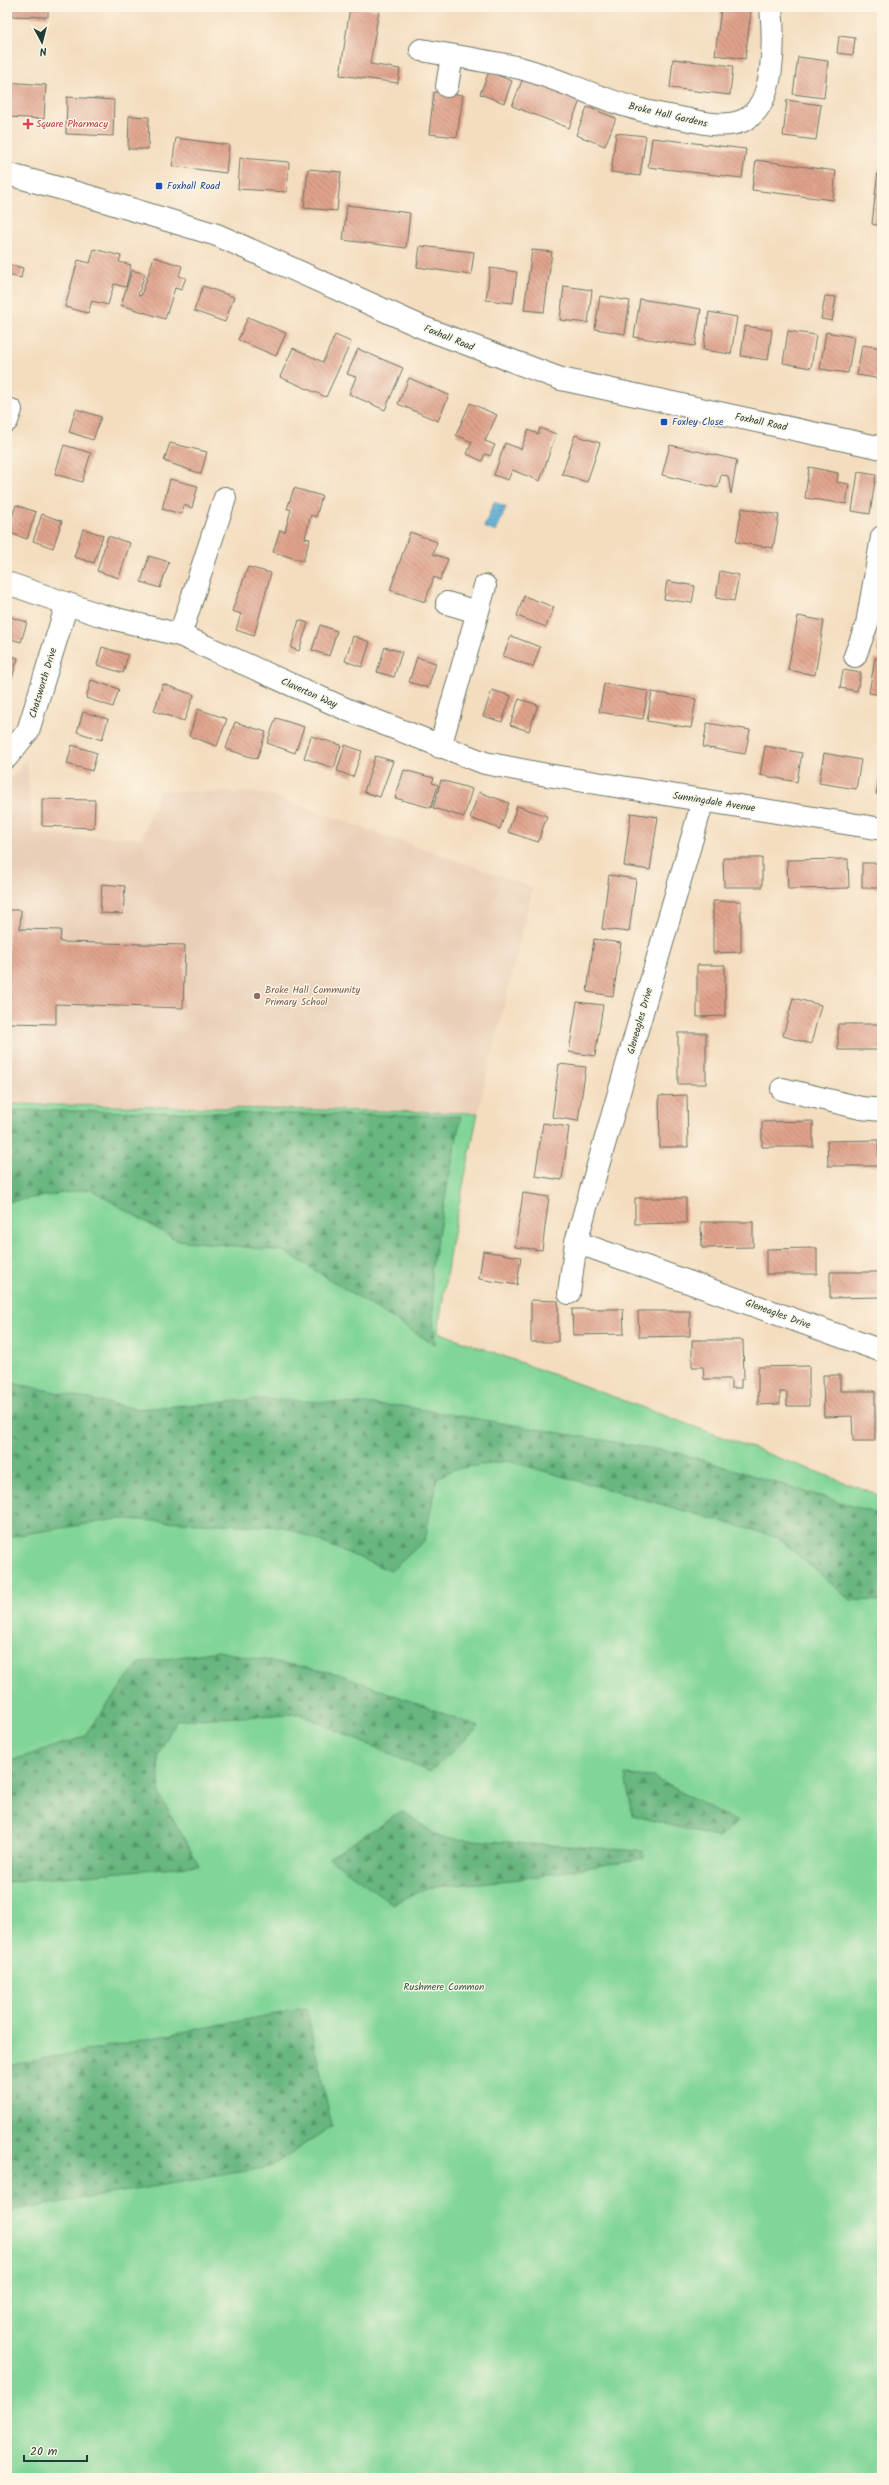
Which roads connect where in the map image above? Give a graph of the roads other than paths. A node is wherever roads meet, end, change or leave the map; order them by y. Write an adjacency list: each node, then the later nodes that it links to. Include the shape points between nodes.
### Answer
1 (771, 7): 3 (street, Broke Hall Gardens, via 774,36 768,88 760,106 752,115 742,121 725,125 640,110 521,69)
2 (421, 50): 3 (street, Broke Hall Gardens)
3 (452, 56): 4 (street)
4 (448, 86)
5 (7, 174): 6 (street, Foxhall Road, via 217,235 424,328 561,379)
6 (882, 448)
7 (225, 498): 14 (street)
8 (882, 538): 15 (street, via 867,624)
9 (7, 583): 12 (street, Claverton Way)
10 (485, 586): 13 (street)
11 (447, 603): 13 (street)
12 (67, 604): 14 (street, Claverton Way); 17 (street, Chatsworth Drive, via 28,731)
13 (477, 612): 16 (street)
14 (180, 635): 16 (street, Claverton Way, via 348,710)
15 (855, 656)
16 (440, 747): 18 (street, Claverton Way, via 485,763)
17 (7, 757)
18 (547, 775): 19 (street, Sunningdale Avenue)
19 (703, 800): 20 (street, Sunningdale Avenue); 23 (street, Gleneagles Drive)
20 (882, 829)
21 (782, 1089): 22 (street, via 861,1108)
22 (882, 1110)
23 (576, 1242): 24 (street, Gleneagles Drive); 25 (street, Gleneagles Drive)
24 (569, 1293)
25 (877, 1345)

